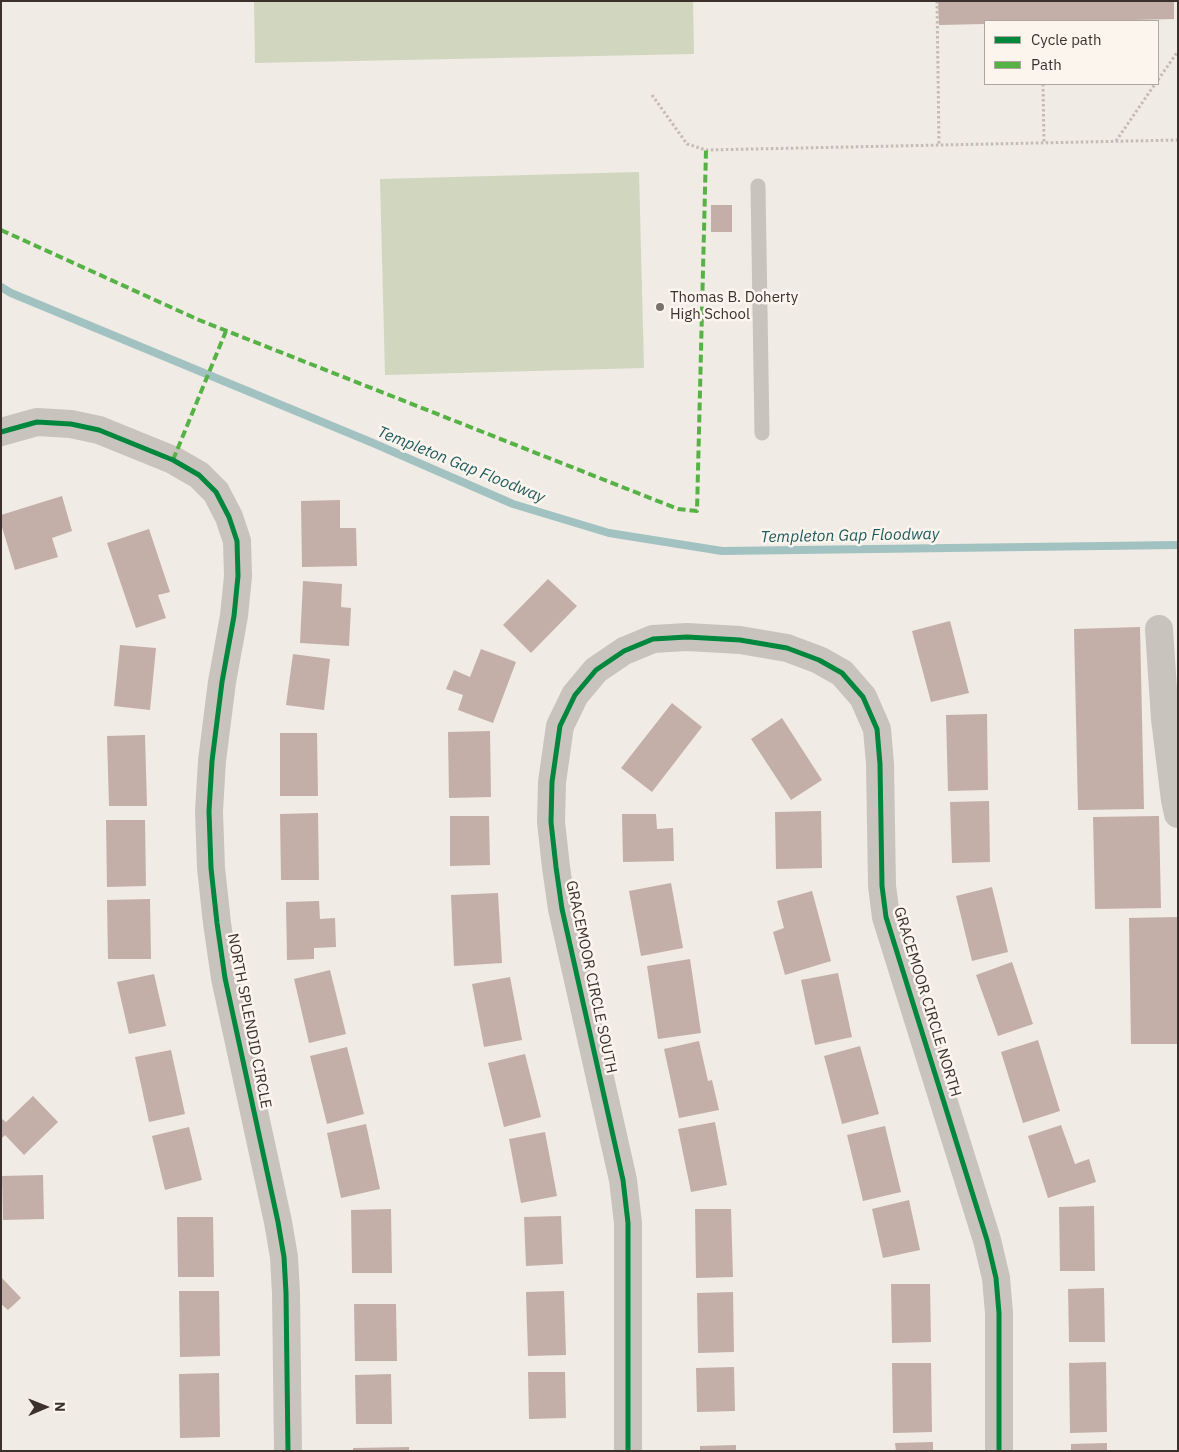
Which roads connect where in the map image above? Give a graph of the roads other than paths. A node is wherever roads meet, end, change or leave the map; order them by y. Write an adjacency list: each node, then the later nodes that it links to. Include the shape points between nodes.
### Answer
1 (758, 186): 3 (lane)
2 (1, 432): 8 (street, NORTH SPLENDID CIRCLE, via 37,422 72,424 99,430 173,460 199,475 216,492 229,517 236,541 238,576 234,616 212,760 211,868 225,978 284,1257)
3 (762, 434)
4 (1159, 629): 6 (street)
5 (740, 640): 9 (street, GRACEMOOR CIRCLE SOUTH, via 653,639 624,652 596,670 575,695 560,726 551,822 556,867 562,909 622,1180 628,1223); 10 (street, GRACEMOOR CIRCLE NORTH, via 787,648 820,660 842,673 863,697 877,729 882,886 886,917 984,1230 996,1278)
6 (1172, 719): 7 (street)
7 (1177, 804)
8 (288, 1451)
9 (628, 1451)
10 (999, 1451)

